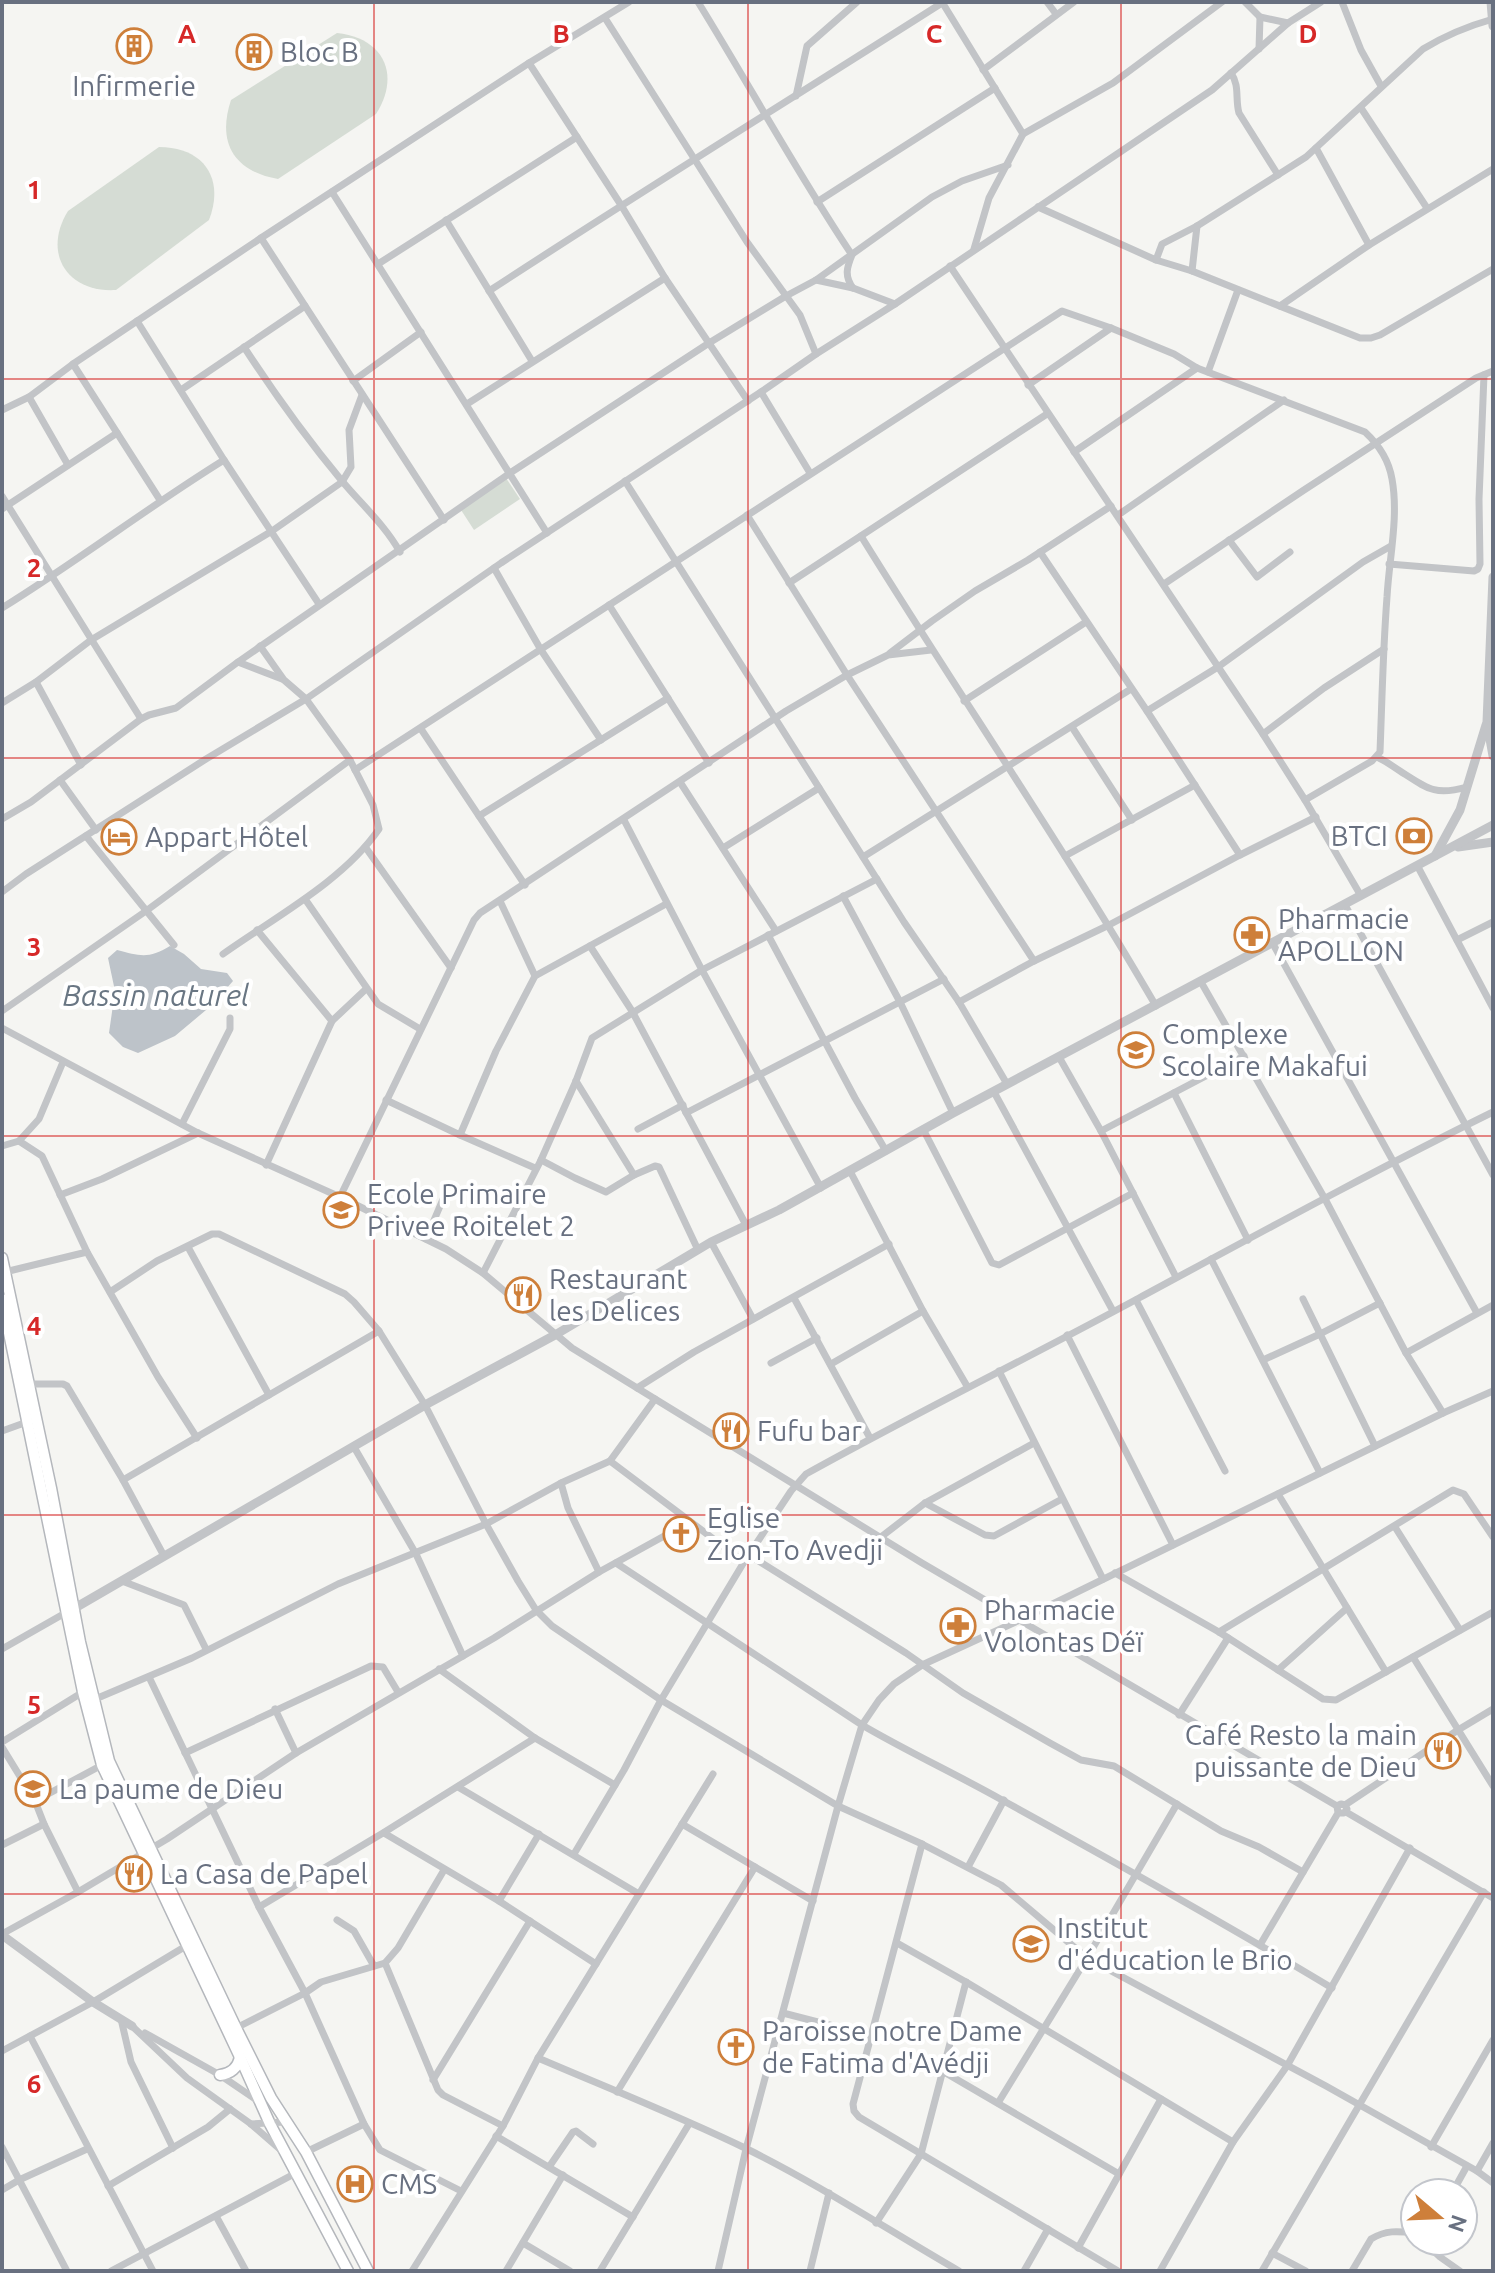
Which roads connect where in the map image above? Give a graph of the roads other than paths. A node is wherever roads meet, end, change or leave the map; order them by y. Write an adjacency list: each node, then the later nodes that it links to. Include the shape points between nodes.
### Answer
1 (629, 2): 14 (street)
2 (698, 2): 26 (street)
3 (857, 2): 24 (street, via 807,46)
4 (942, 2): 20 (street); 24 (street)
5 (1047, 2): 12 (street)
6 (1074, 2): 12 (street)
7 (1222, 2): 27 (street, via 1113,83)
8 (1321, 2): 16 (street)
9 (1342, 2): 22 (street)
10 (1491, 2): 15 (street)
11 (1250, 3): 13 (street)
12 (1056, 14): 20 (street)
13 (1260, 17): 16 (street); 18 (street)
14 (605, 18): 19 (street); 30 (street)
15 (1493, 19): 17 (street); 22 (street, via 1443,37)
16 (1288, 23): 18 (street)
17 (1493, 26)
18 (1259, 49): 21 (street)
19 (529, 63): 28 (street); 34 (street)
20 (983, 70): 23 (street)
21 (1231, 73): 33 (street, via 1239,113); 37 (street)
22 (1381, 86): 25 (street)
23 (995, 88): 27 (street); 35 (street)
24 (796, 96): 26 (street)
25 (1361, 108): 29 (street); 38 (street)
26 (768, 115): 30 (street); 35 (street)
27 (1023, 134): 31 (street)
28 (577, 137): 36 (street); 39 (street)
29 (1316, 148): 33 (street); 42 (street)
30 (695, 158): 36 (street); 55 (street)
31 (1008, 165): 43 (street, via 989,198); 44 (street, via 948,188)
32 (1493, 169): 38 (street)
33 (1278, 175): 40 (street)
34 (332, 192): 41 (street); 46 (street)
35 (817, 202): 44 (street)
36 (621, 205): 50 (street); 54 (street)
37 (1038, 207): 43 (street); 45 (street)
38 (1427, 208): 42 (street)
39 (446, 220): 46 (street); 54 (street)
40 (1197, 226): 45 (street, via 1162,244); 49 (street)
41 (261, 238): 57 (street); 59 (street)
42 (1369, 245): 58 (street)
43 (973, 250): 47 (street)
44 (852, 255): 51 (street); 52 (street, via 846,276)
45 (1156, 260): 49 (street)
46 (378, 264): 61 (street)
47 (950, 266): 56 (street); 64 (street)
48 (1493, 269): 58 (street, via 1371,338)
49 (1192, 271): 53 (street)
50 (665, 278): 62 (street); 66 (street)
51 (816, 280): 52 (street); 55 (street)
52 (853, 288): 56 (street)
53 (1238, 290): 58 (street); 70 (street)
54 (489, 291): 66 (street)
55 (786, 296): 62 (street); 65 (street, via 804,322)
56 (895, 304): 65 (street)
57 (305, 306): 63 (street); 72 (street)
58 (1280, 307)
59 (137, 321): 67 (street); 74 (street)
60 (1111, 328): 64 (street, via 1062,311); 68 (street); 73 (street)
61 (421, 332): 72 (street); 80 (street)
62 (709, 343): 79 (street); 88 (street)
63 (244, 347): 74 (street); 91 (street)
64 (1004, 348): 73 (street); 89 (street)
65 (816, 354): 75 (street)
66 (532, 361): 80 (street)
67 (73, 364): 77 (street); 83 (street)
68 (1197, 368): 70 (street); 85 (street)
69 (1493, 371): 71 (street)
70 (1208, 372): 78 (street)
71 (1484, 375): 84 (street); 108 (street, via 1478,569)
72 (353, 381): 76 (street)
73 (1028, 385): 82 (street)
74 (181, 390): 86 (street)
75 (761, 392): 79 (street); 89 (street)
76 (362, 395): 91 (street, via 349,430 351,467); 98 (street)
77 (29, 397): 81 (street); 87 (street)
78 (1284, 400): 84 (street, via 1365,432); 97 (street)
79 (748, 401): 90 (street)
80 (467, 404): 88 (street)
81 (2, 410)
82 (1047, 414): 85 (street); 101 (street)
83 (117, 433): 87 (street); 93 (street)
84 (1376, 443): 102 (street); 103 (street, via 1392,479)
85 (1074, 452): 94 (street)
86 (224, 460): 93 (street); 99 (street)
87 (68, 465): 95 (street)
88 (510, 473): 98 (street); 100 (street)
89 (810, 473): 96 (street)
90 (625, 481): 100 (street); 107 (street)
91 (342, 482): 99 (street); 104 (street)
92 (2, 496): 95 (street)
93 (160, 500): 110 (street)
94 (1111, 506): 97 (street); 105 (street)
95 (5, 508): 110 (street)
96 (747, 515): 107 (street); 112 (street)
97 (1118, 515): 113 (street)
98 (444, 520): 104 (street)
99 (272, 531): 114 (street); 119 (street)
100 (547, 533): 109 (street)
101 (861, 536): 112 (street); 118 (street)
102 (1229, 540): 106 (street, via 1257,577); 113 (street)
103 (1391, 546): 108 (street); 127 (street)
104 (400, 552): 114 (street)
105 (1040, 552): 117 (street); 118 (street)
106 (1290, 552)
107 (676, 562): 115 (street); 138 (street)
108 (1389, 564): 121 (street)
109 (494, 568): 122 (street); 133 (street)
110 (54, 576): 116 (street); 119 (street)
111 (1493, 577): 125 (street)
112 (789, 583): 128 (street)
113 (1164, 584): 127 (street)
114 (319, 604): 120 (street)
115 (609, 605): 122 (street); 132 (street)
116 (2, 608)
117 (1086, 622): 131 (street); 134 (street)
118 (919, 631): 123 (street); 124 (street)
119 (91, 640): 130 (street); 137 (street)
120 (260, 646): 126 (street); 129 (street)
121 (1384, 649): 142 (street); 145 (street)
122 (541, 650): 141 (street); 143 (street)
123 (931, 650): 124 (street); 134 (street)
124 (888, 655): 128 (street)
125 (1492, 660): 139 (street)
126 (238, 662): 129 (street); 137 (street, via 176,708)
127 (1218, 667): 136 (street); 142 (street)
128 (847, 675): 138 (street); 158 (street)
129 (284, 680): 133 (street)
130 (36, 682): 135 (street); 148 (street)
131 (1131, 689): 136 (street); 140 (street)
132 (668, 698): 143 (street); 147 (street)
133 (306, 699): 146 (street); 165 (street)
134 (964, 701): 149 (street)
135 (2, 703)
136 (1147, 711): 153 (street)
137 (141, 719): 148 (street)
138 (775, 719): 147 (street); 155 (street)
139 (1487, 722): 144 (street); 154 (street)
140 (1072, 727): 149 (street); 163 (street)
141 (421, 729): 150 (street); 159 (street)
142 (1263, 734): 156 (street)
143 (601, 740): 159 (street)
144 (1493, 756)
145 (1377, 757): 154 (street, via 1434,791); 156 (street)
146 (350, 760): 150 (street); 185 (street)
147 (709, 763): 152 (street)
148 (81, 765): 151 (street)
149 (1009, 767): 158 (street); 172 (street)
150 (355, 770): 168 (street, via 379,829)
151 (60, 780): 161 (street); 165 (street)
152 (680, 782): 162 (street); 169 (street)
153 (1195, 785): 163 (street); 171 (street)
154 (1467, 787): 174 (street)
155 (819, 788): 169 (street); 173 (street)
156 (1305, 800): 160 (street)
157 (2, 807): 161 (street)
158 (938, 811): 173 (street); 195 (street)
159 (479, 816): 177 (street)
160 (1316, 817): 171 (street); 180 (street)
161 (5, 818)
162 (624, 820): 177 (street); 183 (street)
163 (1132, 820): 172 (street)
164 (1493, 825): 170 (street)
165 (96, 830): 166 (street)
166 (86, 836): 178 (street); 185 (street)
167 (1493, 842): 170 (street)
168 (366, 848): 181 (street); 196 (street)
169 (723, 848): 189 (street)
170 (1451, 849): 174 (street)
171 (1240, 855): 187 (street)
172 (1065, 856): 187 (street)
173 (863, 857): 176 (street)
174 (1435, 857): 175 (street)
175 (1418, 867): 180 (street); 190 (street)
176 (877, 879): 179 (street); 199 (street)
177 (525, 885): 182 (street)
178 (2, 892)
179 (843, 896): 189 (street); 202 (street)
180 (1361, 896): 184 (street)
181 (305, 899): 188 (street); 201 (street)
182 (500, 901): 196 (street, via 474,920); 198 (street)
183 (666, 904): 193 (street); 197 (street)
184 (1345, 905): 191 (street); 226 (street)
185 (146, 911): 192 (street); 206 (street)
186 (1493, 922): 190 (street)
187 (1109, 925): 195 (street); 204 (street)
188 (257, 930): 194 (street); 209 (street)
189 (772, 933): 197 (street); 212 (street)
190 (1457, 940): 205 (street)
191 (1273, 944): 200 (street); 236 (street)
192 (174, 945)
193 (590, 946): 198 (street); 207 (street)
194 (223, 954)
195 (1034, 961): 203 (street)
196 (451, 968): 211 (street)
197 (702, 970): 207 (street); 216 (street)
198 (535, 976): 231 (street)
199 (944, 979): 202 (street); 203 (street)
200 (1201, 982): 204 (street); 213 (street)
201 (366, 989): 209 (street); 211 (street, via 378,1004)
202 (900, 1002): 212 (street); 224 (street)
203 (959, 1002): 218 (street)
204 (1156, 1006): 214 (street)
205 (1493, 1008)
206 (2, 1011)
207 (632, 1011): 217 (street, via 592,1038); 222 (street)
208 (230, 1018): 225 (street, via 230,1029)
209 (332, 1021): 237 (street)
210 (2, 1028): 215 (street)
211 (420, 1029): 221 (street)
212 (825, 1040): 216 (street); 234 (street)
213 (1244, 1056): 220 (street); 247 (street)
214 (1059, 1057): 218 (street); 229 (street)
215 (63, 1062): 225 (street); 232 (street, via 39,1119)
216 (760, 1075): 222 (street); 242 (street)
217 (576, 1081): 235 (street); 240 (street)
218 (1007, 1084): 219 (street)
219 (994, 1092): 224 (street); 249 (street)
220 (1174, 1093): 229 (street); 251 (street)
221 (386, 1100): 231 (street); 246 (street)
222 (685, 1109): 227 (street); 248 (street)
223 (1493, 1112): 226 (street)
224 (953, 1113): 228 (street)
225 (182, 1124): 230 (street)
226 (1465, 1126): 236 (street); 241 (street)
227 (638, 1129)
228 (923, 1129): 234 (street); 249 (street, via 992,1263 999,1265)
229 (1101, 1131): 244 (street)
230 (198, 1133): 237 (street); 245 (street)
231 (460, 1135): 238 (street)
232 (19, 1141): 233 (street); 245 (street, via 42,1156)
233 (2, 1146)
234 (886, 1151): 239 (street)
235 (541, 1160): 238 (street); 240 (street, via 601,1191)
236 (1393, 1162): 247 (street); 271 (street)
237 (266, 1165): 246 (street)
238 (535, 1168): 260 (street)
239 (850, 1171): 242 (street); 253 (street)
240 (634, 1175): 255 (street, via 659,1167)
241 (1493, 1175)
242 (821, 1188): 248 (street)
243 (446, 1192): 250 (street)
244 (1133, 1193): 249 (street); 261 (street)
245 (60, 1195): 256 (street)
246 (340, 1197): 250 (street)
247 (1325, 1199): 251 (street); 267 (street)
248 (746, 1225): 252 (street)
249 (1067, 1227): 270 (street)
250 (426, 1239): 260 (street)
251 (1248, 1240): 258 (street)
252 (711, 1242): 255 (street); 272 (street)
253 (889, 1244): 263 (street); 269 (street)
254 (188, 1247): 262 (street); 273 (street, via 212,1234 228,1237 345,1294); 287 (street)
255 (698, 1250): 275 (street)
256 (87, 1252): 259 (street); 262 (street)
257 (2, 1258): 259 (main road)
258 (1211, 1259): 261 (street); 279 (street)
259 (5, 1272): 283 (main road)
260 (483, 1273): 275 (street)
261 (1176, 1277): 266 (street)
262 (110, 1292): 293 (street)
263 (794, 1298): 272 (street); 277 (street)
264 (2, 1299): 291 (main road)
265 (1303, 1299): 274 (street)
266 (1136, 1300): 270 (street); 299 (street)
267 (1380, 1303): 274 (street); 278 (street)
268 (1493, 1305): 271 (street)
269 (923, 1311): 281 (street); 284 (street)
270 (1113, 1311): 276 (street)
271 (1477, 1313): 278 (street)
272 (753, 1319): 285 (street)
273 (379, 1331): 287 (street); 289 (street)
274 (1320, 1334): 279 (street); 296 (street)
275 (555, 1335): 285 (street); 289 (street)
276 (1067, 1335): 282 (street); 312 (street)
277 (817, 1338): 280 (street); 281 (street)
278 (1406, 1353): 290 (street)
279 (1263, 1360): 300 (street)
280 (771, 1363)
281 (831, 1364): 294 (street)
282 (999, 1371): 284 (street); 295 (street)
283 (28, 1384): 301 (street, via 67,1386); 323 (main road)
284 (967, 1386): 294 (street)
285 (637, 1388): 288 (street)
286 (1493, 1391): 290 (street)
287 (269, 1395): 293 (street)
288 (655, 1399): 298 (street); 303 (street)
289 (425, 1405): 297 (street); 308 (street)
290 (1443, 1413): 296 (street)
291 (27, 1422): 292 (street); 323 (main road)
292 (2, 1431)
293 (197, 1438): 301 (street)
294 (870, 1438): 303 (street)
295 (1034, 1443): 305 (street); 306 (street)
296 (1375, 1446): 300 (street)
297 (354, 1447): 313 (street); 314 (street)
298 (610, 1461): 302 (street); 307 (street)
299 (1225, 1471)
300 (1320, 1473): 304 (street)
301 (123, 1480): 314 (street)
302 (561, 1483): 308 (street); 318 (street)
303 (796, 1484): 310 (street); 315 (street)
304 (1278, 1494): 312 (street); 317 (street)
305 (1062, 1499): 306 (street, via 994,1536); 320 (street)
306 (925, 1503): 310 (street)
307 (683, 1517): 315 (street); 316 (street, via 666,1535)
308 (486, 1524): 313 (street); 324 (street)
309 (1395, 1527): 311 (street, via 1453,1490 1464,1494); 317 (street); 328 (street)
310 (881, 1537): 326 (street)
311 (1493, 1537)
312 (1173, 1545): 319 (street)
313 (416, 1554): 332 (street, via 338,1584); 333 (street)
314 (164, 1556): 321 (street)
315 (747, 1558): 327 (street); 335 (street)
316 (616, 1563): 318 (street); 327 (street)
317 (1323, 1568): 322 (street); 329 (street)
318 (599, 1572): 324 (street)
319 (1115, 1573): 320 (street); 329 (street)
320 (1103, 1579): 326 (street)
321 (122, 1581): 323 (street); 332 (street, via 184,1605)
322 (1347, 1608): 337 (street); 338 (street)
323 (71, 1610): 331 (street); 340 (main road); 342 (main road)
324 (536, 1610): 333 (street); 343 (street)
325 (1493, 1612): 328 (street)
326 (1022, 1619): 335 (street); 346 (street)
327 (708, 1625): 343 (street); 347 (street)
328 (1460, 1630): 334 (street)
329 (1219, 1632): 330 (street)
330 (1228, 1638): 337 (street); 346 (street)
331 (2, 1649)
332 (206, 1649): 339 (street)
333 (463, 1656): 336 (street)
334 (1413, 1657): 338 (street); 348 (street)
335 (922, 1665): 347 (street, via 894,1684); 360 (street, via 1081,1760 1114,1766)
336 (439, 1669): 341 (street); 349 (street)
337 (1278, 1670): 338 (street, via 1331,1700)
338 (1386, 1672)
339 (149, 1677): 342 (street); 351 (street)
340 (83, 1692): 350 (street); 353 (main road)
341 (398, 1692): 344 (street, via 383,1667 371,1666); 352 (street)
342 (93, 1700): 371 (main road, via 109,1761)
343 (661, 1700): 355 (street); 361 (street)
344 (275, 1709): 351 (street); 352 (street)
345 (1493, 1709): 348 (street)
346 (1179, 1715): 363 (street)
347 (862, 1725): 358 (street); 361 (street)
348 (1458, 1730): 356 (street); 363 (street)
349 (535, 1738): 355 (street); 357 (street)
350 (2, 1744): 359 (street)
351 (185, 1753): 362 (street)
352 (296, 1753): 362 (street)
353 (102, 1765): 359 (street); 371 (main road)
354 (713, 1774): 365 (street)
355 (615, 1785): 372 (street)
356 (1493, 1786)
357 (458, 1787): 366 (street); 367 (street)
358 (1004, 1800): 374 (street); 377 (street)
359 (35, 1801): 364 (street)
360 (1177, 1804): 376 (street); 377 (street)
361 (838, 1806): 368 (street); 383 (street)
362 (213, 1809): 371 (street); 384 (street)
363 (1342, 1809): 370 (street); 376 (street)
364 (44, 1824): 369 (street); 378 (street)
365 (682, 1824): 373 (street); 380 (street)
366 (384, 1833): 375 (street); 384 (street)
367 (539, 1834): 372 (street); 382 (street)
368 (922, 1844): 374 (street); 388 (street)
369 (2, 1845)
370 (1410, 1848): 379 (street); 396 (street)
371 (147, 1850): 378 (street); 390 (main road); 402 (main road)
372 (574, 1854): 380 (street)
373 (755, 1867): 383 (street); 414 (street)
374 (968, 1867): 391 (street, via 1014,1894)
375 (444, 1870): 382 (street); 392 (street)
376 (1303, 1872): 389 (street)
377 (1135, 1875): 389 (street); 391 (street)
378 (78, 1892): 387 (street)
379 (1484, 1892): 381 (street); 419 (street)
380 (639, 1894): 393 (street)
381 (1493, 1898)
382 (499, 1901): 386 (street)
383 (813, 1901): 399 (street)
384 (259, 1907): 397 (street)
385 (337, 1920): 394 (street, via 354,1931)
386 (530, 1921): 393 (street); 413 (street)
387 (2, 1934): 398 (street)
388 (897, 1943): 395 (street); 405 (street)
389 (1260, 1945): 396 (street)
390 (186, 1946): 398 (street); 408 (main road)
391 (1087, 1958): 403 (street); 410 (street)
392 (385, 1963): 394 (street); 413 (street)
393 (596, 1964): 409 (street)
394 (374, 1966): 397 (street, via 321,1982)
395 (966, 1982): 403 (street); 411 (street)
396 (1332, 1988): 410 (street)
397 (305, 1993): 402 (street); 424 (street)
398 (93, 2002): 400 (street); 404 (street)
399 (783, 2013): 405 (street); 435 (street)
400 (121, 2019): 401 (street); 433 (street, via 131,2062)
401 (132, 2026): 412 (street); 420 (street, via 187,2078)
402 (236, 2028): 415 (main road)
403 (1044, 2028): 416 (street); 418 (street)
404 (30, 2036): 407 (street); 434 (street)
405 (872, 2036): 437 (street, via 854,2111)
406 (1493, 2040): 432 (street)
407 (2, 2051)
408 (240, 2057): 412 (main road, via 235,2068); 417 (main road)
409 (538, 2058): 414 (street); 426 (street)
410 (1287, 2066): 419 (street); 428 (street)
411 (944, 2072): 418 (street); 437 (street)
412 (220, 2075): 417 (street)
413 (432, 2080): 426 (street, via 443,2095)
414 (617, 2092): 425 (street)
415 (271, 2098): 417 (street); 421 (main road)
416 (1161, 2099): 428 (street); 443 (street)
417 (259, 2102): 423 (main road)
418 (998, 2103): 443 (street)
419 (1360, 2106): 432 (street); 459 (street)
420 (230, 2109): 422 (street); 433 (street)
421 (285, 2122): 423 (street); 436 (main road)
422 (251, 2124): 423 (street); 438 (street)
423 (270, 2124): 438 (main road)
424 (364, 2124): 436 (street); 450 (street, via 380,2150)
425 (689, 2124): 435 (street); 453 (street)
426 (503, 2126): 427 (street)
427 (496, 2136): 440 (street); 450 (street)
428 (1233, 2142): 477 (street)
429 (1493, 2143): 441 (street)
430 (593, 2144): 440 (street, via 573,2132)
431 (2, 2147): 446 (street)
432 (1431, 2147): 439 (street)
433 (173, 2148): 448 (street)
434 (87, 2149): 446 (street); 448 (street)
435 (746, 2149): 451 (street); 472 (street)
436 (306, 2152): 467 (main road)
437 (921, 2154): 454 (street); 455 (street)
438 (286, 2155): 442 (main road)
439 (1467, 2166): 441 (street); 445 (street)
440 (549, 2167): 444 (street)
441 (1477, 2171): 447 (street)
442 (296, 2173): 452 (street); 466 (main road)
443 (1119, 2174): 458 (street)
444 (563, 2175): 453 (street); 457 (street)
445 (1461, 2177)
446 (19, 2180): 449 (street); 462 (street)
447 (1493, 2183)
448 (108, 2186): 460 (street)
449 (2, 2190)
450 (461, 2191): 468 (street)
451 (829, 2193): 454 (street); 473 (street)
452 (216, 2216): 460 (street); 465 (street)
453 (633, 2217): 471 (street)
454 (876, 2223): 474 (street)
455 (1048, 2229): 458 (street); 475 (street)
456 (1399, 2232): 480 (street, via 1386,2231 1371,2239)
457 (523, 2243): 469 (street); 470 (street)
458 (1078, 2248): 476 (street)
459 (1272, 2253): 478 (street); 479 (street)
460 (144, 2254): 463 (street); 464 (street)
461 (1440, 2257): 481 (street)
462 (67, 2271)
463 (111, 2271)
464 (153, 2271)
465 (246, 2271)
466 (348, 2271)
467 (368, 2271)
468 (412, 2271)
469 (506, 2271)
470 (570, 2271)
471 (600, 2271)
472 (718, 2271)
473 (810, 2271)
474 (959, 2271)
475 (1024, 2271)
476 (1118, 2271)
477 (1160, 2271)
478 (1262, 2271)
479 (1306, 2271)
480 (1352, 2271)
481 (1460, 2271)

